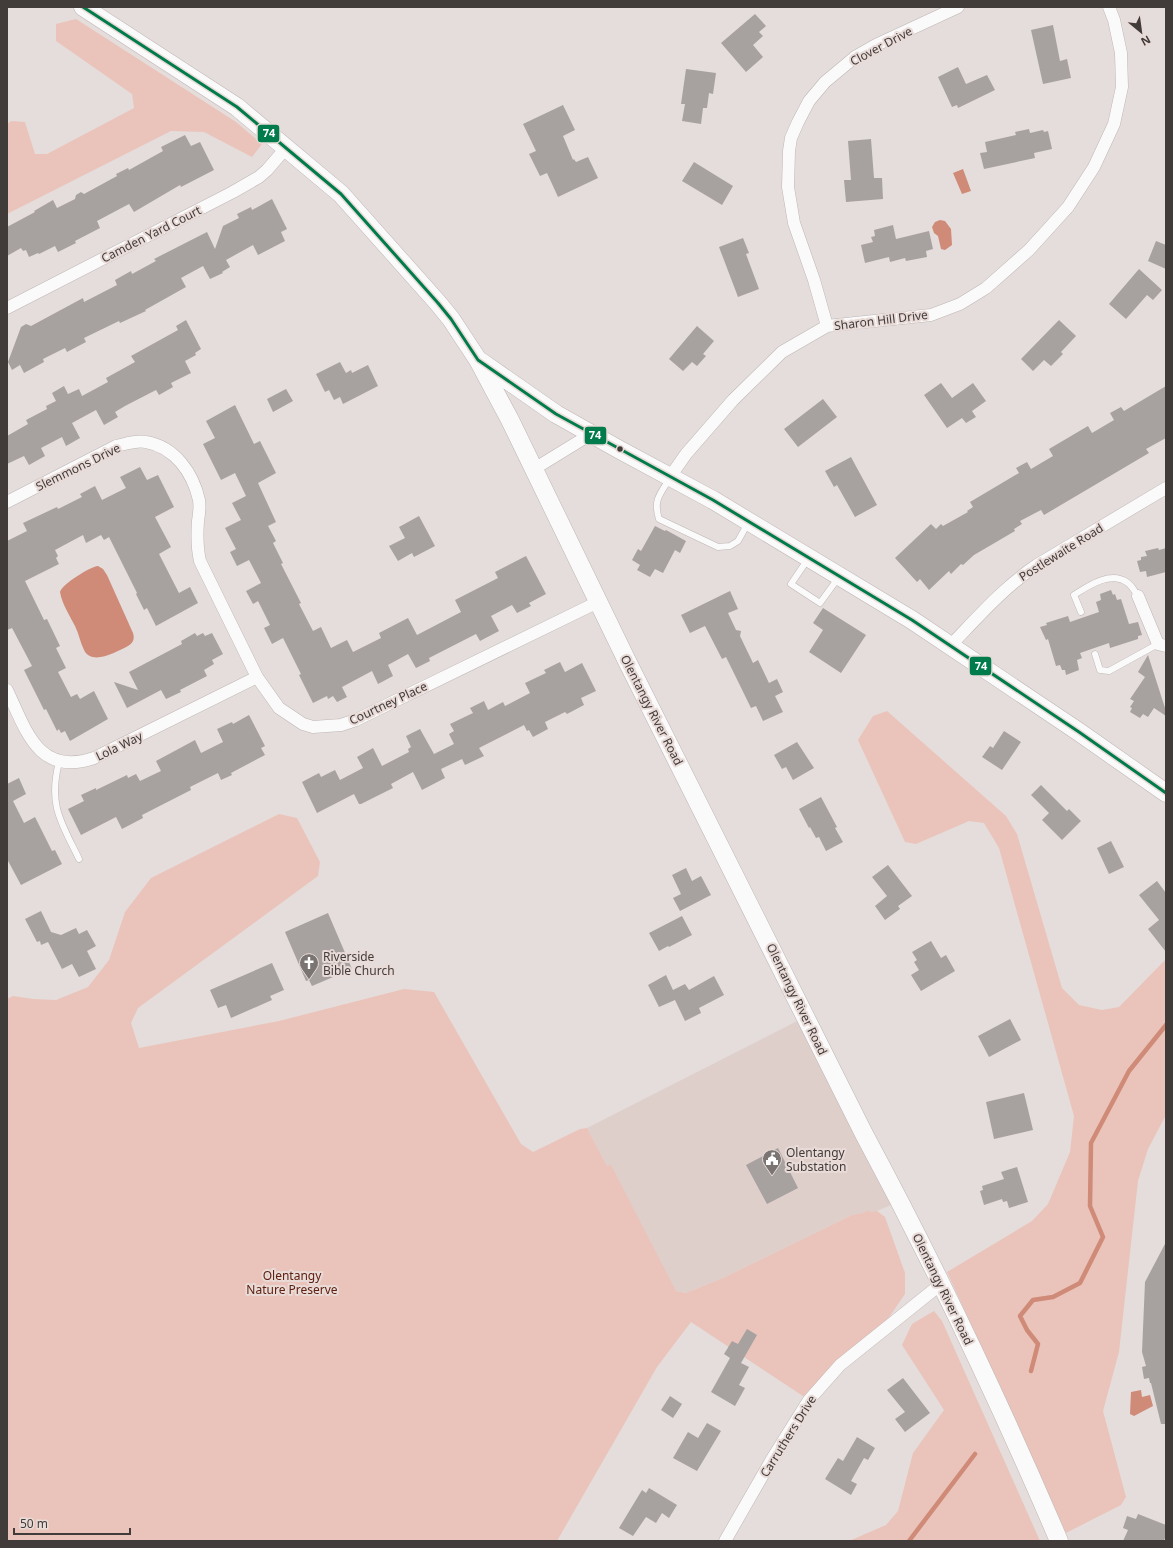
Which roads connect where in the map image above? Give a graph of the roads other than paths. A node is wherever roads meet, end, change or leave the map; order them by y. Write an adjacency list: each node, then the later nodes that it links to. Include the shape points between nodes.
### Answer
1 (83, 7): 4 (main road, Olentangy River Road, via 237,107)
2 (958, 7): 6 (street, Clover Drive, via 855,57 824,82 809,101 791,138 788,187 794,223)
3 (1109, 7): 6 (street, Sharon Hill Drive, via 1122,53 1122,87 1114,124 1094,167 1068,207 1030,250 986,288 960,304 931,315)
4 (286, 148): 5 (street, Camden Yard Court, via 267,170 246,185); 7 (main road, Olentangy River Road, via 341,194 361,216 438,303)
5 (7, 308)
6 (827, 326): 11 (street, Sharon Hill Drive, via 782,352 733,400 686,454)
7 (478, 360): 8 (main road, via 556,414); 10 (main road, Olentangy River Road)
8 (591, 434): 10 (street); 11 (main road)
9 (173, 453): 13 (street, Slemmons Drive, via 145,442 116,446); 23 (street, Courtney Place, via 191,477 199,501 200,561)
10 (534, 469): 18 (main road, Olentangy River Road)
11 (670, 477): 14 (main road); 14 (lane, via 657,499 655,508 659,519 718,547 730,546 738,541)
12 (1166, 488): 21 (street, Postlewaite Road, via 1018,577)
13 (7, 502)
14 (749, 522): 15 (main road)
15 (809, 558): 16 (main road); 16 (lane, via 791,584 820,603)
16 (840, 576): 21 (main road)
17 (1138, 596): 19 (lane, via 1128,583 1114,578 1092,584 1074,595); 20 (street)
18 (598, 602): 23 (street, Courtney Place, via 341,725 313,727 292,718 279,708); 28 (main road, Olentangy River Road)
19 (1081, 612)
20 (1162, 645): 22 (lane, via 1109,671 1100,670)
21 (950, 646): 26 (main road)
22 (1095, 654)
23 (257, 677): 25 (street, Lola Way, via 94,758 83,762)
24 (7, 690): 25 (street, via 30,738 47,756)
25 (59, 762): 27 (lane, via 55,779 56,805)
26 (1166, 793)
27 (79, 859)
28 (941, 1284): 29 (street, Carruthers Drive, via 840,1365 809,1400); 30 (main road, Olentangy River Road)
29 (725, 1541)
30 (1059, 1541)

